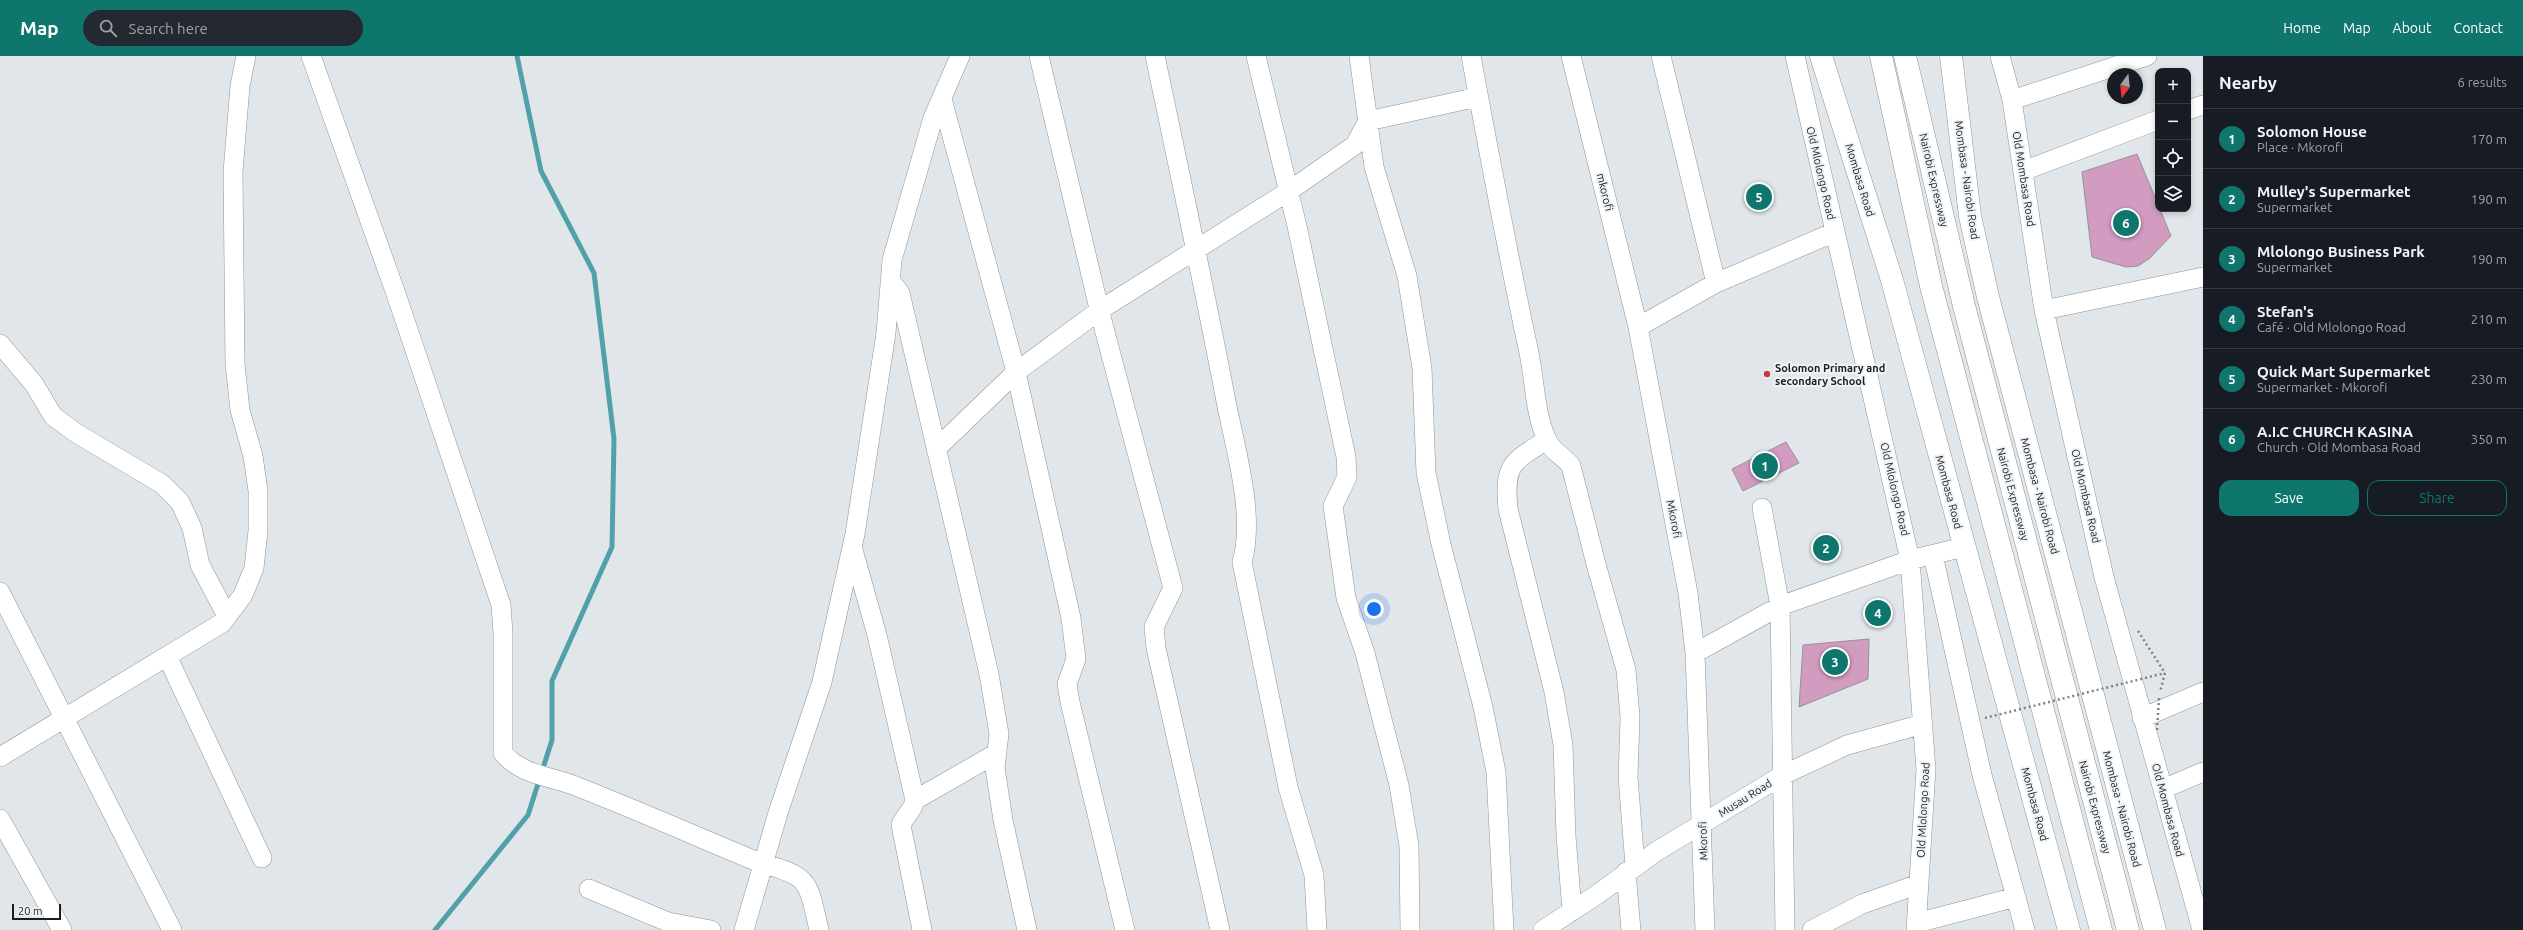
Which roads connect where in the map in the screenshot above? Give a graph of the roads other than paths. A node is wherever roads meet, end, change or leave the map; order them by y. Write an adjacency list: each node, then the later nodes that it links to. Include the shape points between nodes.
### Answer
1 (246, 56): 46 (street, via 240,86 233,172 235,341 240,410 258,491 258,531 254,568 243,595)
2 (311, 56): 62 (street, via 396,294 501,605 503,752 510,762 527,771 572,785)
3 (960, 56): 19 (street)
4 (1039, 56): 32 (street)
5 (1155, 56): 28 (street)
6 (1256, 56): 26 (street)
7 (1359, 56): 23 (street)
8 (1470, 56): 18 (street)
9 (1571, 56): 34 (street, mkorofi)
10 (1661, 56): 31 (street)
11 (1795, 56): 27 (street, Old Mlolongo Road)
12 (1821, 56): 40 (highway, Mombasa Road, via 1892,280)
13 (1881, 56): 89 (highway, via 1931,286)
14 (1905, 56): 90 (highway, Nairobi Expressway, via 1964,306)
15 (1951, 56): 91 (highway, Mombasa - Nairobi Road, via 1970,216 1988,297)
16 (2000, 56): 20 (street, Old Mombasa Road)
17 (2147, 56): 20 (street)
18 (1478, 97): 23 (street); 37 (street, via 1530,356 1539,414)
19 (942, 99): 30 (street, via 933,118 912,190 892,260); 36 (street)
20 (2012, 100): 25 (street, Old Mombasa Road)
21 (2203, 105): 22 (street)
22 (2191, 109)
23 (1368, 121): 26 (street, via 1355,145); 81 (street, via 1374,167 1407,276 1422,368 1426,472 1441,544 1483,706 1496,772)
24 (2155, 121): 25 (street)
25 (2023, 171): 33 (street, Old Mombasa Road)
26 (1289, 191): 28 (street); 80 (street, via 1346,457 1347,478 1333,506 1346,598 1364,653 1399,785 1409,846)
27 (1835, 232): 31 (street); 43 (street, Old Mlolongo Road)
28 (1196, 249): 32 (street); 79 (street, via 1244,496 1248,532 1242,562 1288,787 1314,875)
29 (2203, 277): 33 (street)
30 (890, 280): 38 (street, via 900,294); 41 (street, via 873,428)
31 (1716, 283): 34 (street)
32 (1100, 310): 36 (street); 78 (street, via 1173,588 1154,627 1156,648)
33 (2044, 310): 51 (street, Old Mombasa Road, via 2104,577)
34 (1638, 327): 47 (street, Mkorofi, via 1688,593)
35 (0, 344): 46 (street, via 34,384 53,416 76,433 162,484 180,502 192,528 200,565)
36 (1016, 372): 38 (street); 77 (street, via 1071,618 1076,659 1067,684 1070,702)
37 (1547, 440): 63 (street, via 1571,466 1626,670 1630,717 1628,778); 68 (street, via 1519,457 1508,470 1506,489 1508,509 1554,692 1563,745)
38 (936, 449): 53 (street, via 989,674 999,734)
39 (1762, 508): 45 (street)
40 (1964, 547): 42 (street); 88 (highway, Mombasa Road)
41 (852, 548): 58 (street, via 877,635); 62 (street, via 822,682)
42 (1933, 555): 43 (street); 66 (street, via 1982,775)
43 (1910, 560): 45 (street); 52 (street, Old Mlolongo Road)
44 (0, 592): 50 (street)
45 (1780, 606): 47 (street); 56 (street)
46 (227, 616): 48 (street, via 222,623)
47 (1695, 653): 60 (street, Mkorofi)
48 (167, 656): 50 (street); 61 (street)
49 (2203, 692): 51 (street)
50 (65, 718): 54 (street); 71 (street)
51 (2142, 718): 57 (street, Old Mombasa Road)
52 (1923, 724): 56 (street, Musau Road, via 1847,745); 64 (street, Old Mlolongo Road, via 1926,769)
53 (997, 753): 58 (street); 76 (street, via 996,768 1003,820)
54 (0, 757)
55 (2203, 772): 57 (street)
56 (1783, 775): 60 (street, Musau Road); 85 (street)
57 (2163, 789): 67 (street, Old Mombasa Road)
58 (915, 800): 75 (street, via 913,809 901,825)
59 (0, 819): 70 (street)
60 (1703, 824): 63 (street, Musau Road); 84 (street, Mkorofi)
61 (262, 858)
62 (763, 864): 73 (street); 74 (street, via 792,871 805,881 812,898)
63 (1631, 869): 68 (street, Musau Road); 83 (street)
64 (1919, 884): 69 (street, Old Mlolongo Road); 86 (street, via 1862,904)
65 (589, 889): 72 (street, via 668,922)
66 (2016, 897): 69 (street); 87 (street)
67 (2198, 897): 92 (street, Old Mombasa Road)
68 (1568, 919): 82 (street, Musau Road)
69 (1917, 926)
70 (62, 930)
71 (172, 930)
72 (712, 930)
73 (744, 930)
74 (819, 930)
75 (922, 930)
76 (1027, 930)
77 (1125, 930)
78 (1220, 930)
79 (1317, 930)
80 (1410, 930)
81 (1504, 930)
82 (1543, 930)
83 (1631, 930)
84 (1706, 930)
85 (1785, 930)
86 (1812, 930)
87 (2025, 930)
88 (2069, 930)
89 (2101, 930)
90 (2128, 930)
91 (2155, 930)
92 (2202, 930)

